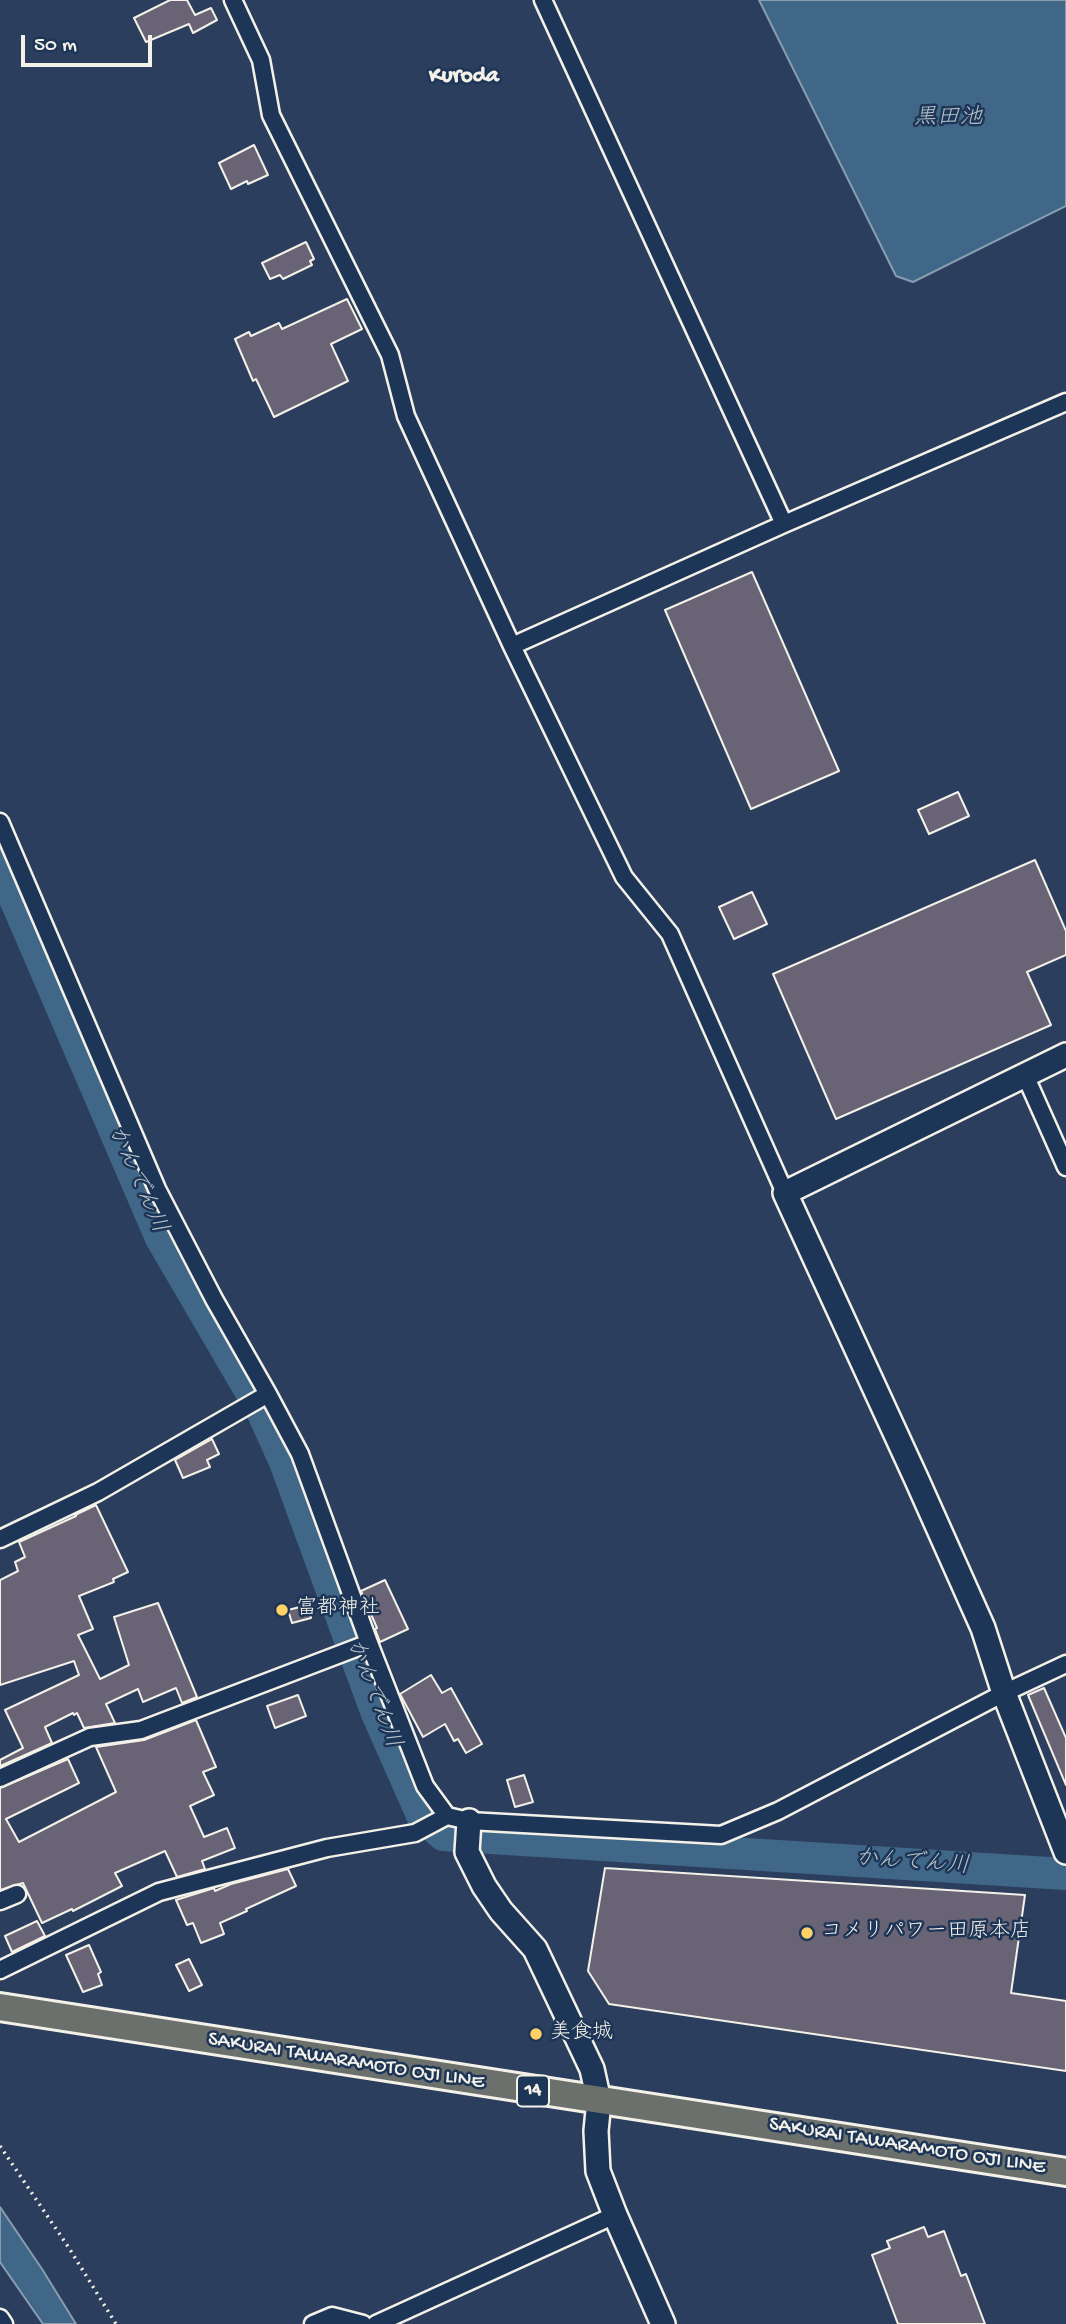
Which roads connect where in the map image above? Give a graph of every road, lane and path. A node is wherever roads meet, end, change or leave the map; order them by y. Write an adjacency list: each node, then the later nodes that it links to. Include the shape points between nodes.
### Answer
1 (233, 0): 5 (street, via 261,60 271,115 390,355 405,416)
2 (543, 0): 4 (street)
3 (1066, 402): 4 (street)
4 (784, 524): 5 (street)
5 (512, 646): 10 (street, via 624,877 670,934)
6 (0, 822): 11 (street, via 158,1189)
7 (1066, 1055): 8 (street)
8 (1025, 1075): 9 (street); 10 (street)
9 (1066, 1167)
10 (785, 1192): 15 (street, via 983,1629)
11 (268, 1394): 12 (street, via 98,1492); 13 (street, via 300,1454)
12 (1, 1537)
13 (369, 1643): 16 (street, via 141,1730 90,1737); 17 (street, via 425,1786)
14 (1066, 1664): 15 (street)
15 (1004, 1693): 17 (street, via 778,1811 721,1835); 18 (street)
16 (0, 1778)
17 (458, 1818): 21 (street, via 415,1833 327,1847 159,1892); 23 (street, via 467,1852 484,1886 535,1949 592,2070)
18 (1065, 1844)
19 (17, 1894): 20 (street)
20 (0, 1901)
21 (0, 1970)
22 (0, 2007): 23 (main road, SAKURAI TAWARAMOTO OJI LINE / 14)
23 (599, 2101): 25 (main road, SAKURAI TAWARAMOTO OJI LINE / 14); 26 (street, via 598,2171)
24 (0, 2146): 29 (path)
25 (1066, 2172)
26 (615, 2216): 32 (street); 33 (street)
27 (0, 2318): 28 (street)
28 (4, 2324)
29 (116, 2324)
30 (313, 2324): 31 (street, via 332,2316)
31 (363, 2324)
32 (376, 2324)
33 (663, 2324)

